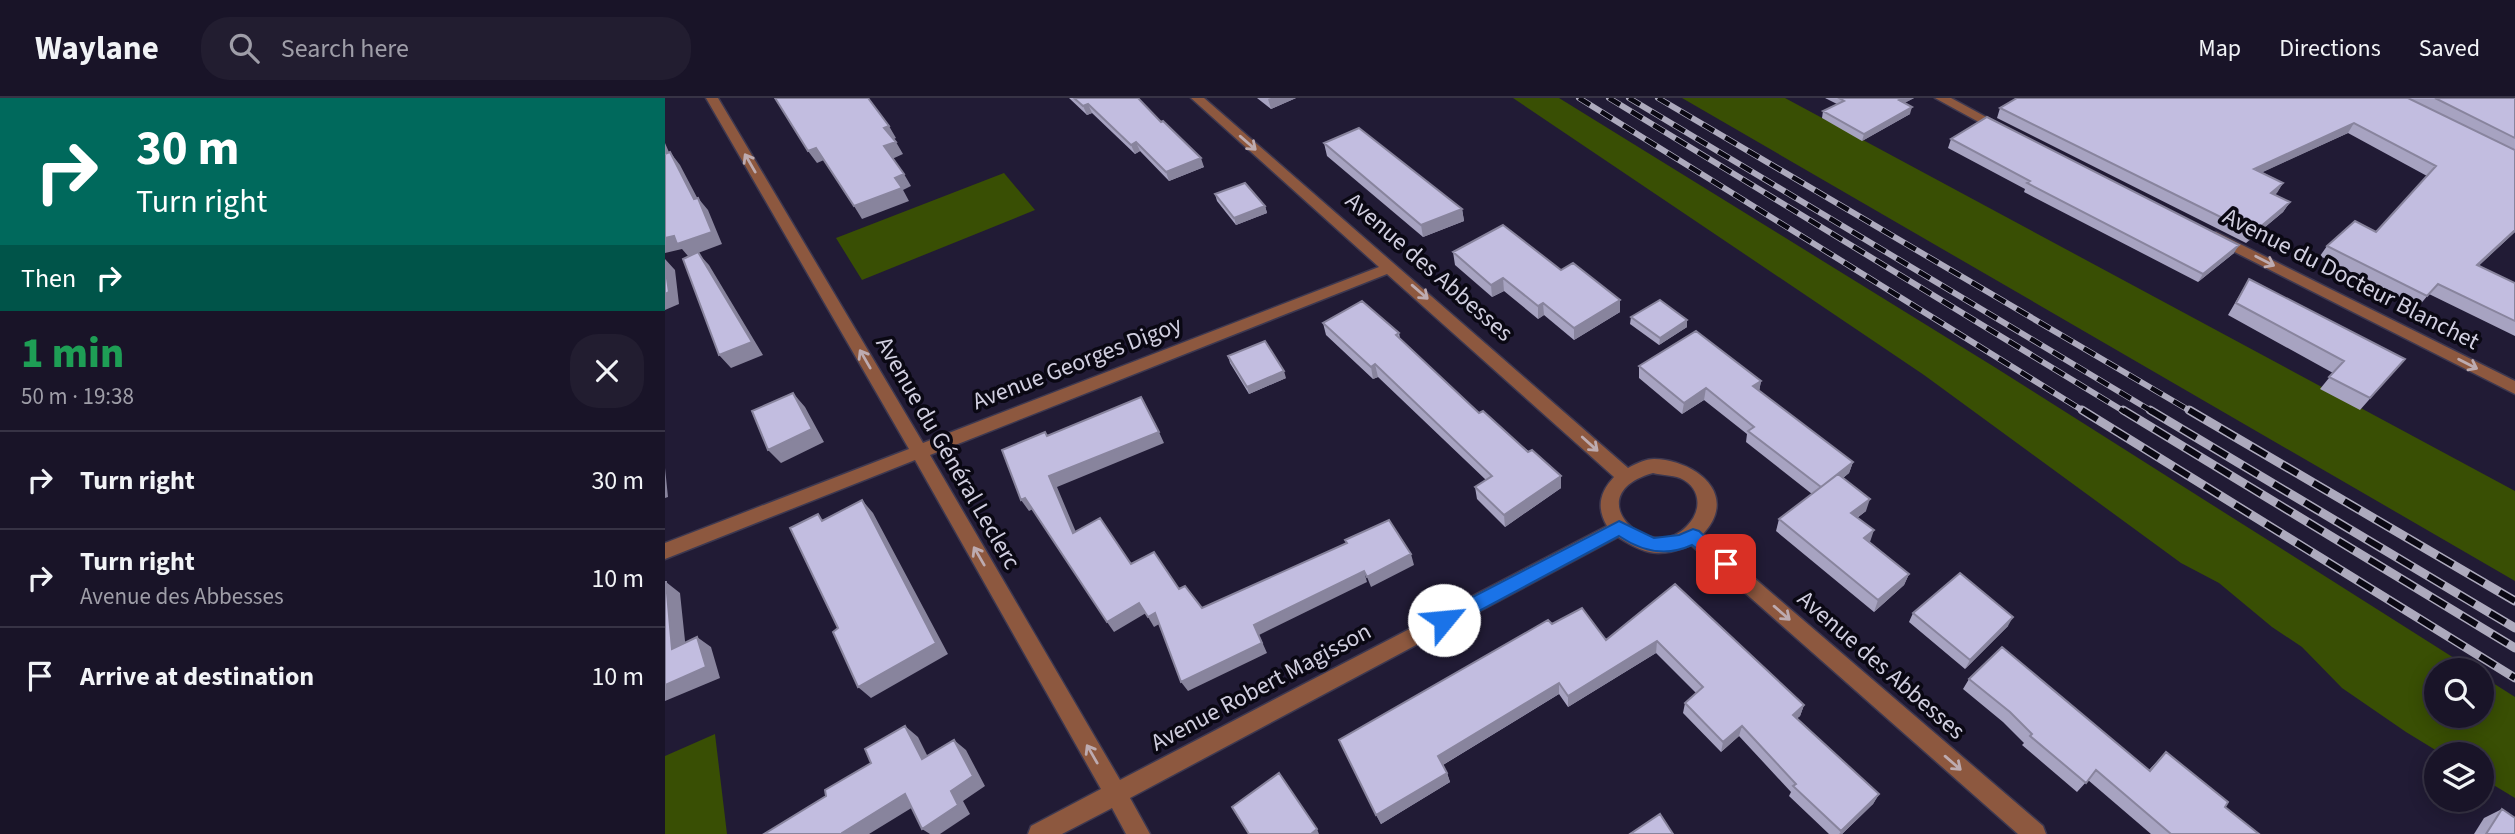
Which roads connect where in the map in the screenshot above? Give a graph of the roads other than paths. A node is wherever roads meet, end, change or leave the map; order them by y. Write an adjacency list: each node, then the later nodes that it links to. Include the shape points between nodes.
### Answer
1 (712, 98): 8 (street, Avenue du Général Leclerc, one-way to 1)
2 (1197, 98): 6 (street, Avenue des Abbesses, one-way to 6)
3 (1941, 98): 4 (street)
4 (2016, 136)
5 (2203, 230): 7 (street, Avenue du Docteur Blanchet, one-way to 7)
6 (1389, 268): 8 (street, Avenue Georges Digoy); 9 (street, Avenue des Abbesses, one-way to 9)
7 (2515, 388)
8 (919, 451): 12 (street, Avenue Georges Digoy); 13 (street, Avenue du Général Leclerc, one-way to 8)
9 (1625, 476): 10 (street, via 1610,500); 11 (street, via 1653,466 1683,471 1695,479 1709,502 1703,526)
10 (1619, 528): 11 (street, via 1654,545); 13 (street, Avenue Robert Magisson)
11 (1693, 536): 16 (street, Avenue des Abbesses, one-way to 16)
12 (665, 551)
13 (1115, 794): 14 (street, Avenue Robert Magisson); 15 (street, Avenue du Général Leclerc)
14 (1039, 834)
15 (1139, 834)
16 (2035, 834)

